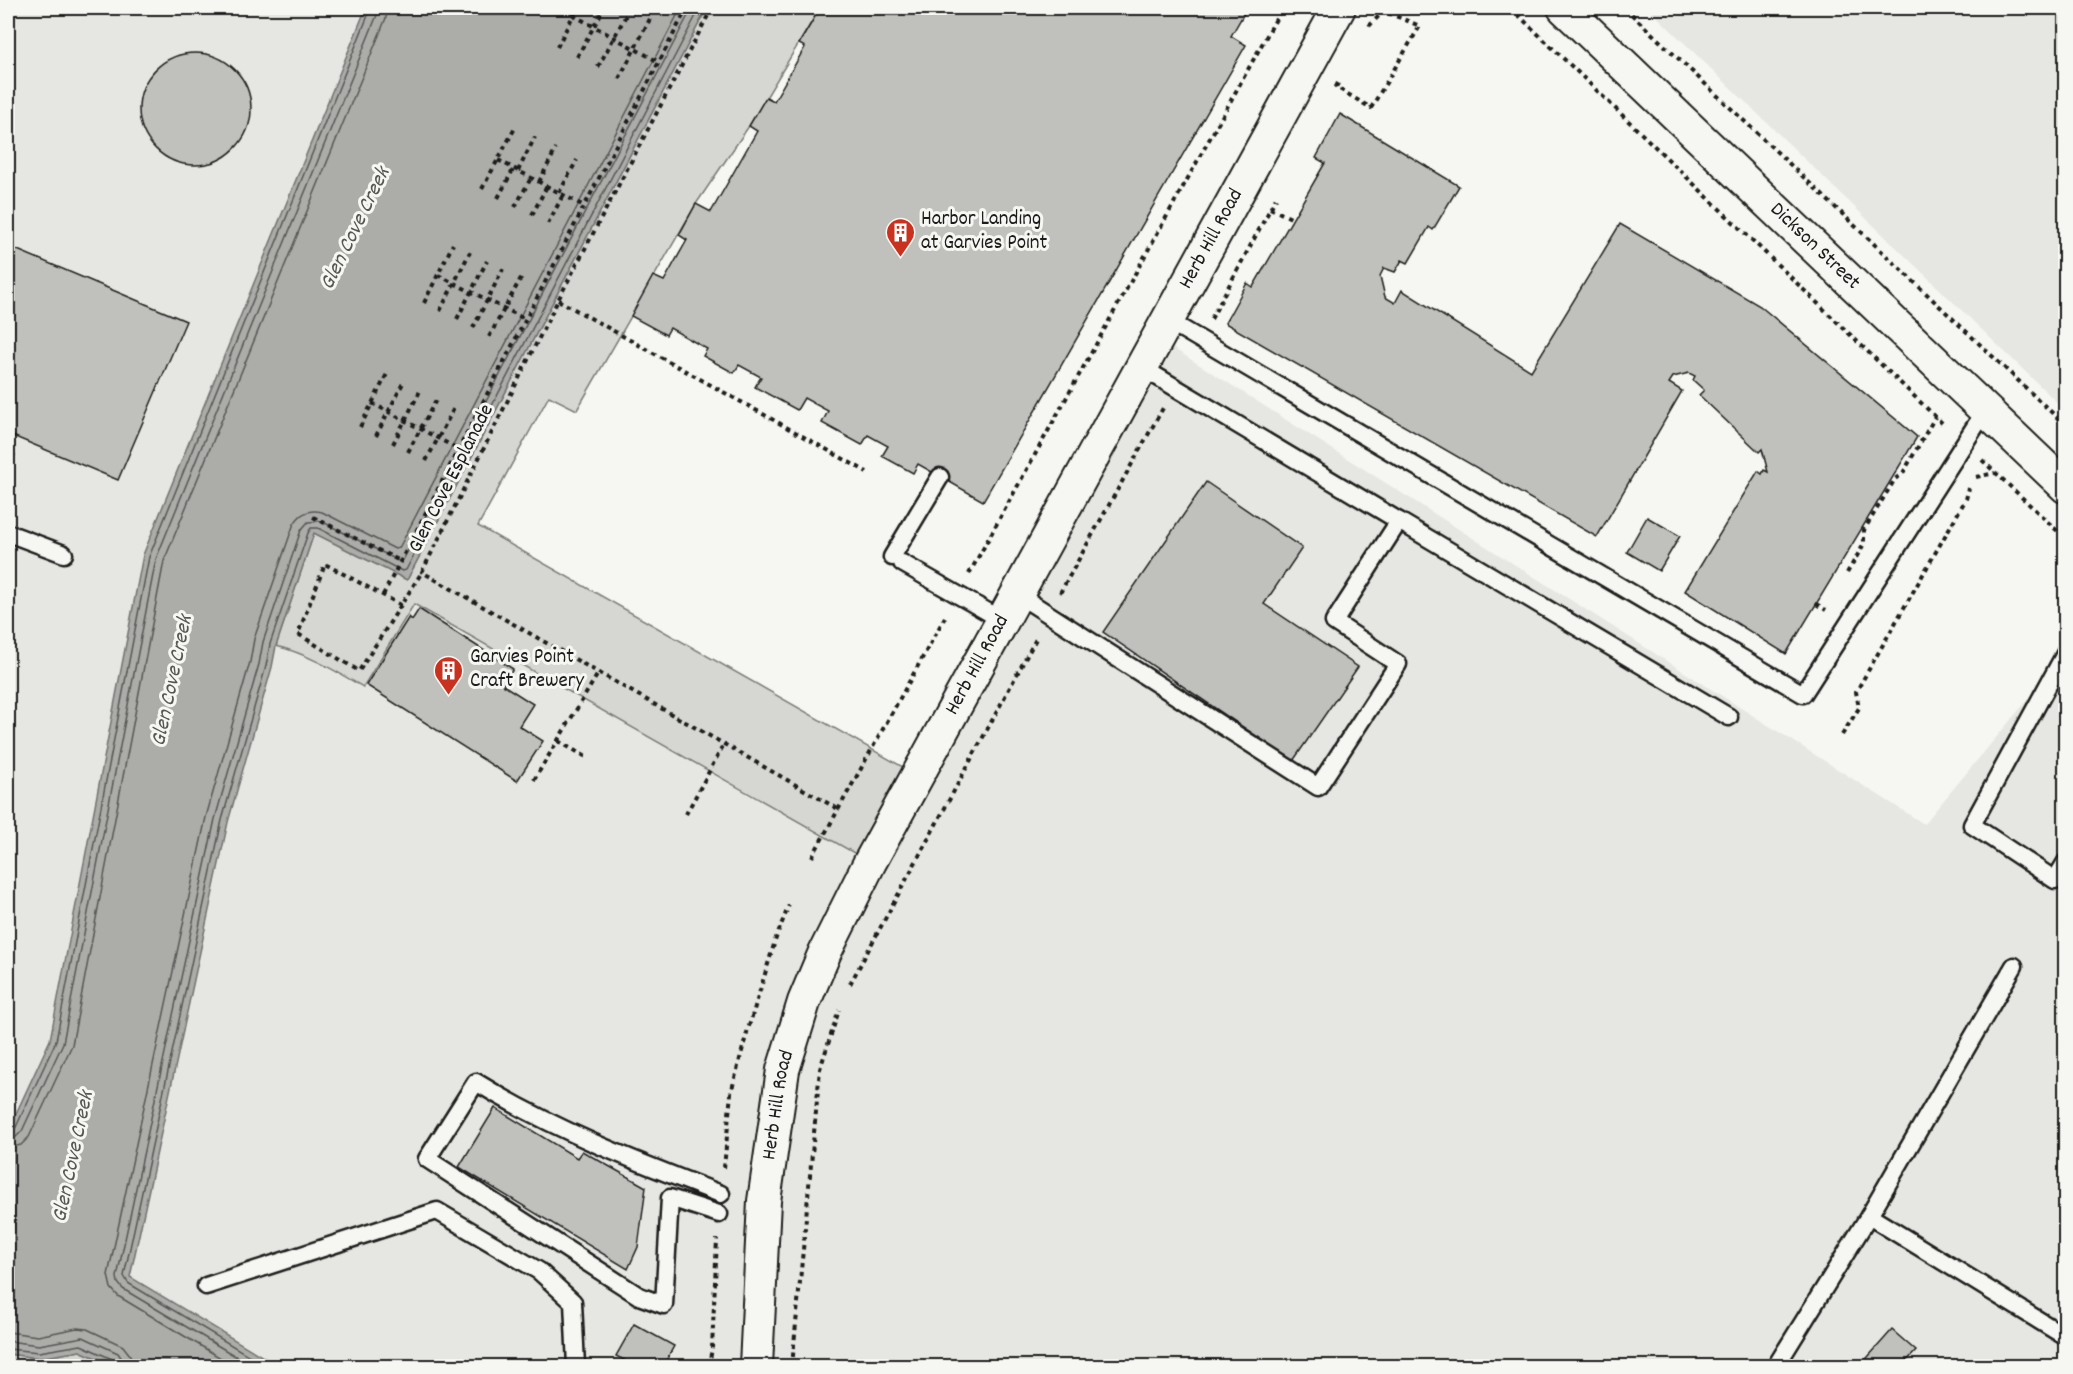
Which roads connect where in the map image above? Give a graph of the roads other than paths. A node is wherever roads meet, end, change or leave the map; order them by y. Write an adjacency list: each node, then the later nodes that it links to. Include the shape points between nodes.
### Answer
1 (1339, 8): 3 (street, Herb Hill Road)
2 (1564, 8): 5 (street, Dickson Street)
3 (1167, 320): 4 (street, Herb Hill Road); 5 (lane, via 1803,694)
4 (1141, 368): 8 (lane); 11 (street, Herb Hill Road)
5 (1985, 411): 7 (street, Dickson Street)
6 (940, 477): 11 (lane, via 897,560 957,595)
7 (2066, 487)
8 (1399, 521): 11 (lane, via 1334,622 1398,664 1318,787 1049,614); 13 (lane)
9 (8, 533): 10 (lane)
10 (64, 554)
11 (1009, 607): 20 (street, Herb Hill Road, via 870,862 804,1002 783,1070 764,1201)
12 (2066, 651): 14 (lane, via 1972,825 2055,880)
13 (1729, 717)
14 (2066, 862)
15 (2014, 966): 18 (lane)
16 (721, 1194): 17 (lane, via 641,1164 511,1104 476,1082 427,1159 639,1296 664,1305 670,1198)
17 (719, 1214)
18 (1869, 1216): 21 (lane); 25 (lane)
19 (206, 1286): 22 (lane, via 437,1211 539,1271 573,1302)
20 (758, 1310): 23 (street); 24 (street, Herb Hill Road)
21 (2066, 1337)
22 (576, 1366)
23 (740, 1366)
24 (756, 1366)
25 (1776, 1366)

